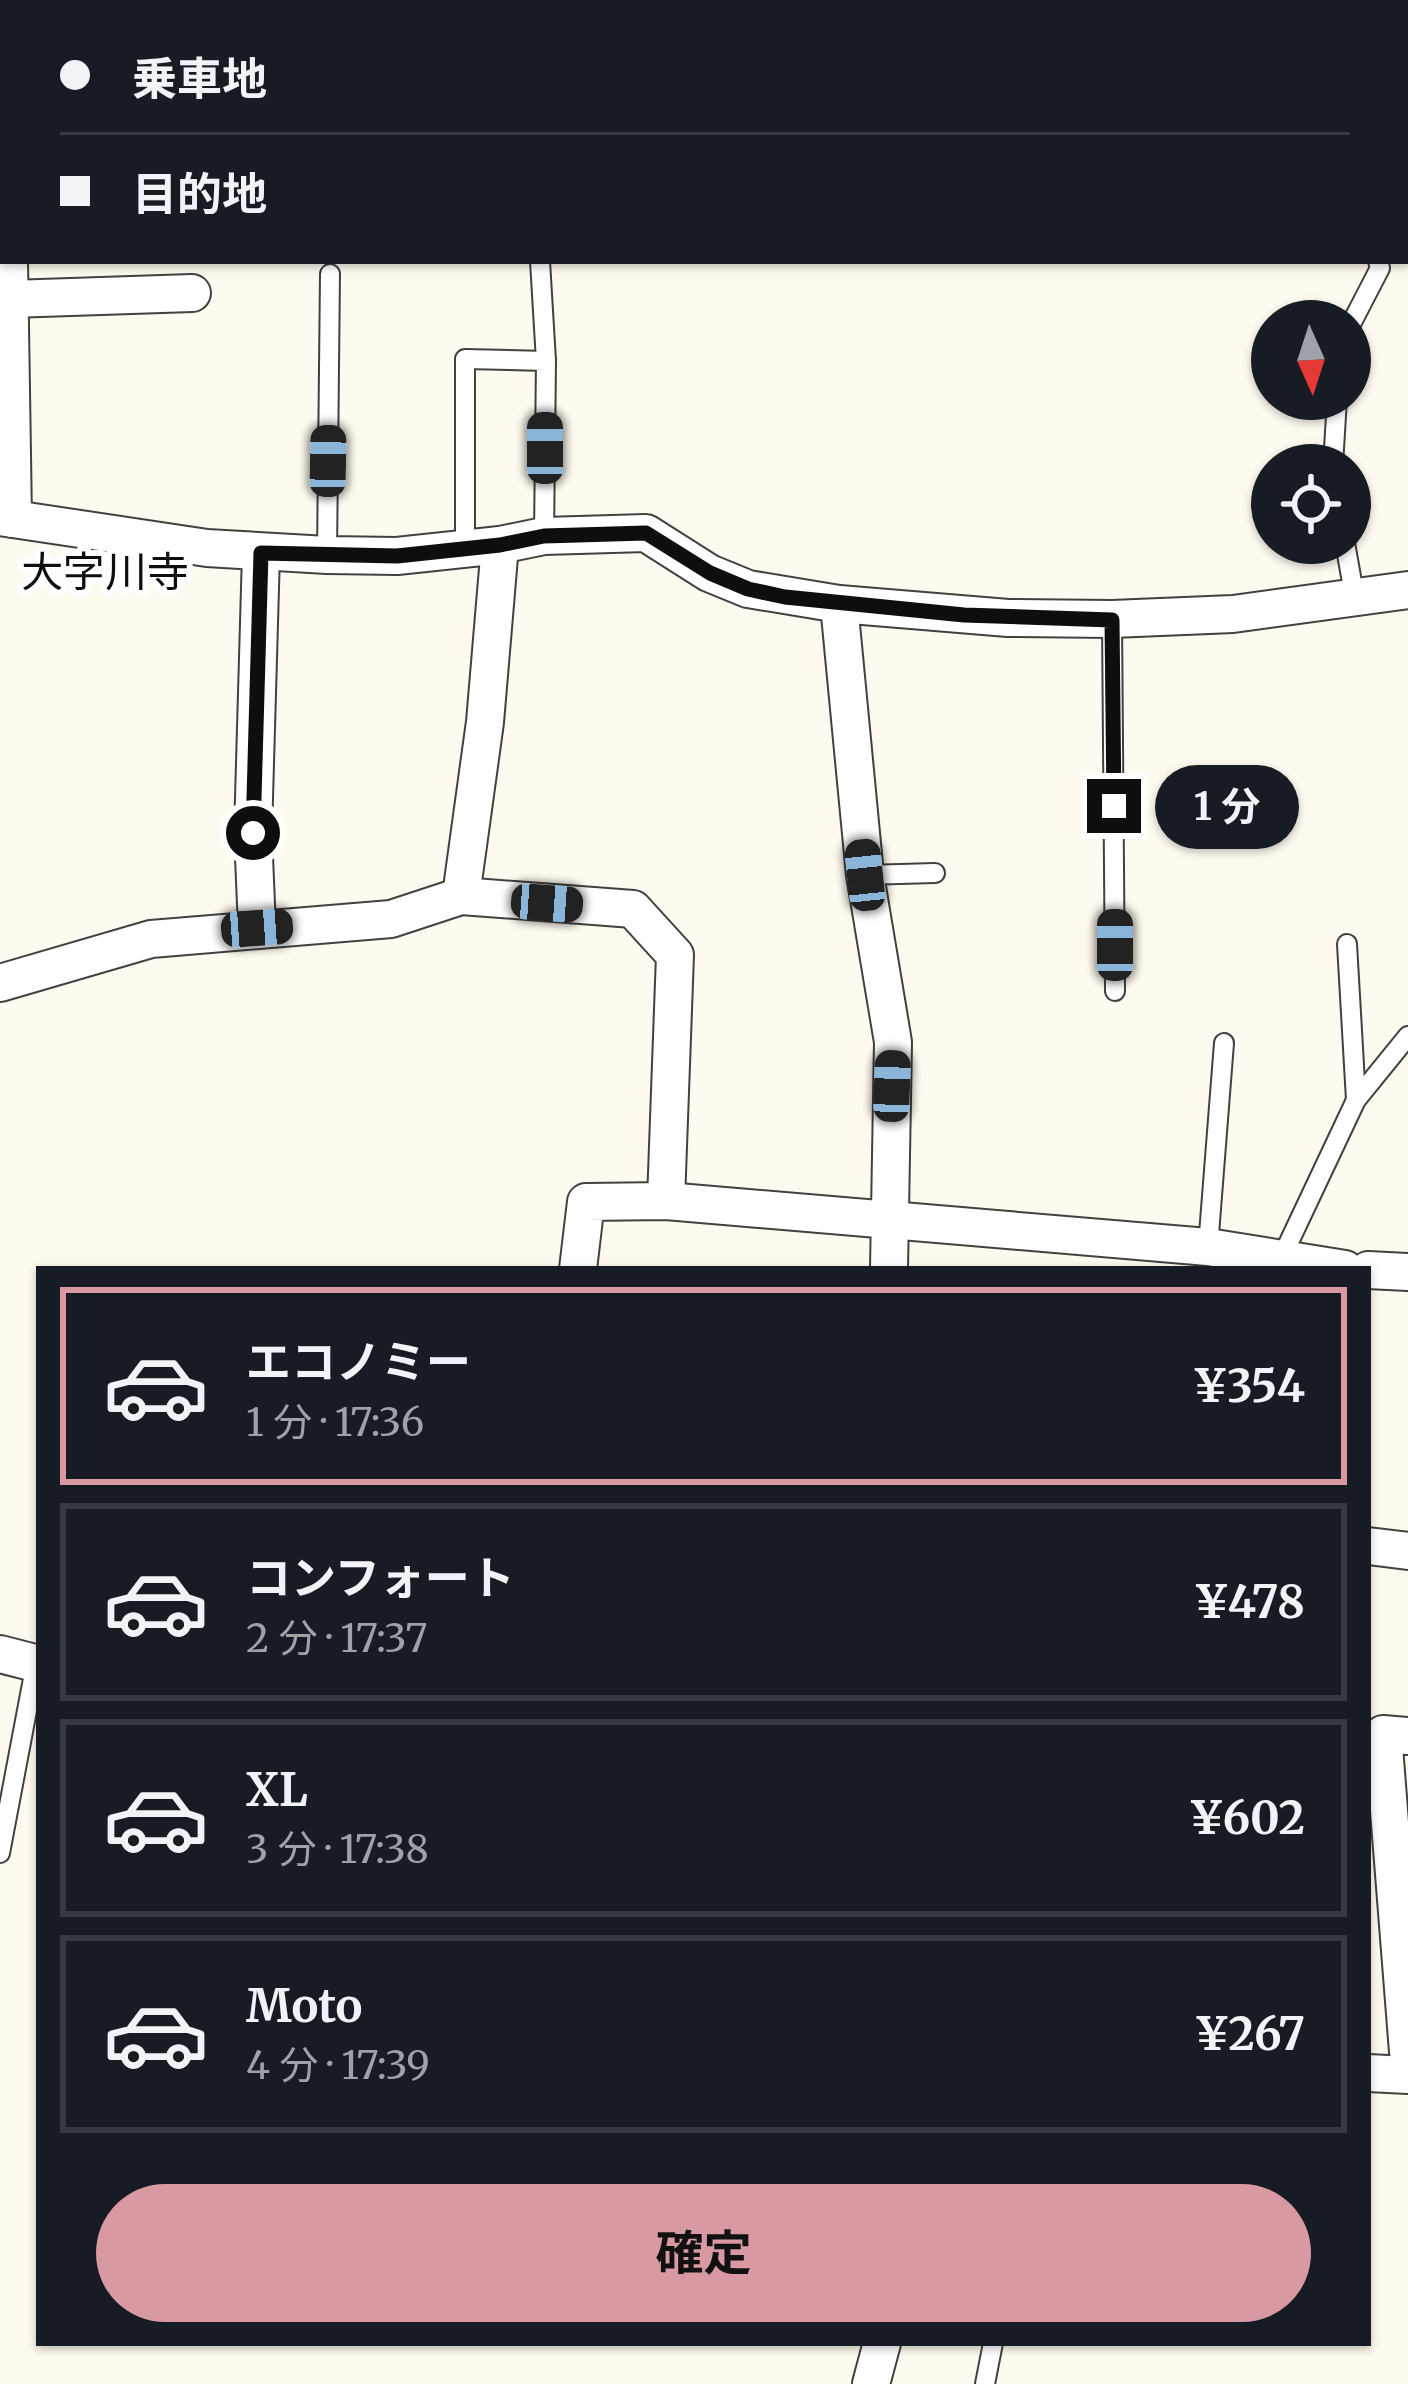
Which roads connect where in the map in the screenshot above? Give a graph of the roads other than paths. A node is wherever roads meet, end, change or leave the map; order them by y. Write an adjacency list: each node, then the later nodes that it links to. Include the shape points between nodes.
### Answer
1 (9, 264): 6 (street)
2 (540, 264): 8 (lane)
3 (1379, 264): 7 (lane)
4 (330, 274): 13 (lane)
5 (192, 293): 6 (street)
6 (10, 299): 9 (street)
7 (1363, 300)
8 (546, 361): 10 (lane); 11 (lane, via 465,359)
9 (6, 518): 12 (street)
10 (544, 536): 11 (street); 17 (street, via 646,533 748,589)
11 (483, 546): 13 (street); 21 (street, via 485,722)
12 (261, 553): 13 (street); 22 (street)
13 (328, 555)
14 (1349, 564): 16 (lane)
15 (1408, 590): 16 (street)
16 (1355, 599): 18 (street)
17 (839, 604): 18 (street); 20 (street)
18 (1112, 620): 25 (lane)
19 (934, 873): 20 (lane)
20 (865, 875): 30 (street, via 893,1042)
21 (461, 896): 22 (street, via 391,919); 29 (street, via 633,909 675,955)
22 (257, 928): 24 (street, via 152,939)
23 (1347, 944): 28 (lane)
24 (0, 983)
25 (1115, 992)
26 (1408, 1036): 28 (lane)
27 (1224, 1043): 31 (lane)
28 (1356, 1100): 33 (lane)
29 (666, 1201): 30 (street); 34 (street, via 586,1202)
30 (888, 1219): 32 (street); 35 (street)
31 (1208, 1246): 32 (street); 33 (street)
32 (1109, 1254)
33 (1281, 1259): 36 (street)
34 (578, 1266)
35 (889, 1266)
36 (1326, 1266)
37 (1371, 1270): 38 (street)
38 (1408, 1272)
39 (1371, 1546): 40 (street)
40 (1408, 1550)
41 (25, 1661): 43 (lane)
42 (1408, 1736): 44 (street, via 1383,1733)
43 (0, 1853)
44 (1408, 2052)
45 (1371, 2073): 46 (street)
46 (1408, 2075)
47 (880, 2346): 49 (street)
48 (992, 2346): 50 (lane)
49 (872, 2384)
50 (985, 2384)

